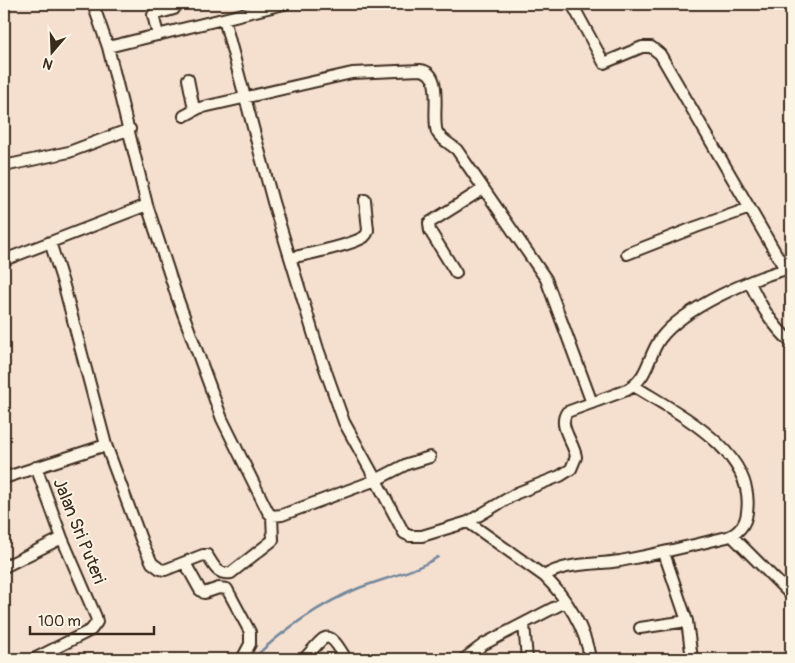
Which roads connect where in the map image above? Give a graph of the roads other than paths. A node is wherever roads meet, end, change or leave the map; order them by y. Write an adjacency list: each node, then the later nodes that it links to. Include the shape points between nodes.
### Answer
1 (93, 4): 7 (street)
2 (284, 4): 5 (street)
3 (572, 4): 17 (street, via 604,63 642,47 651,47 660,54)
4 (174, 9): 6 (street, via 153,15)
5 (224, 19): 6 (street); 9 (street)
6 (158, 35): 7 (street)
7 (108, 47): 12 (street)
8 (188, 79): 10 (street)
9 (244, 97): 10 (street); 14 (street, via 361,72 425,70 432,76 439,135 458,150); 20 (street)
10 (194, 109): 11 (street)
11 (184, 116)
12 (130, 130): 13 (street, via 68,152); 16 (street)
13 (4, 166)
14 (484, 189): 23 (street, via 429,223 430,231); 27 (street, via 546,278)
15 (365, 200): 20 (street, via 368,230 363,237)
16 (148, 205): 18 (street); 33 (street, via 177,297 222,420)
17 (750, 208): 19 (street); 22 (street)
18 (50, 242): 21 (street); 28 (street)
19 (627, 254)
20 (290, 258): 32 (street, via 336,402)
21 (4, 260)
22 (788, 268): 24 (street)
23 (456, 273)
24 (750, 283): 25 (street, via 766,315); 26 (street, via 703,304 668,330 659,341 644,375)
25 (791, 342)
26 (634, 386): 27 (street); 35 (street, via 697,426 718,443 739,471 746,486 747,516 742,527)
27 (592, 403): 34 (street, via 564,416 564,426 576,457 571,469 517,493)
28 (106, 445): 30 (street); 38 (street, via 152,563 165,570)
29 (430, 457): 32 (street, via 407,464)
30 (36, 468): 31 (street); 36 (street, Jalan Sri Puteri)
31 (4, 478)
32 (376, 480): 33 (street); 34 (street, via 404,533 410,536 422,536)
33 (272, 516): 38 (street, via 273,540 231,573 216,571 207,555)
34 (468, 522): 40 (street)
35 (732, 536): 37 (street); 41 (street)
36 (62, 538): 39 (street); 46 (street, Jalan Sri Puteri, via 97,622 91,630)
37 (664, 553): 40 (street, via 569,566); 43 (street)
38 (185, 563): 47 (street, via 204,593 227,589 250,632 250,644)
39 (4, 567)
40 (544, 576): 42 (street)
41 (791, 596)
42 (565, 602): 44 (street); 52 (street, via 586,641)
43 (687, 622): 45 (street); 53 (street)
44 (524, 624): 50 (street, via 484,644); 51 (street)
45 (640, 628)
46 (34, 659)
47 (242, 659)
48 (304, 659): 49 (street, via 321,639 328,638 335,641)
49 (346, 659)
50 (464, 659)
51 (527, 659)
52 (590, 659)
53 (692, 659)

